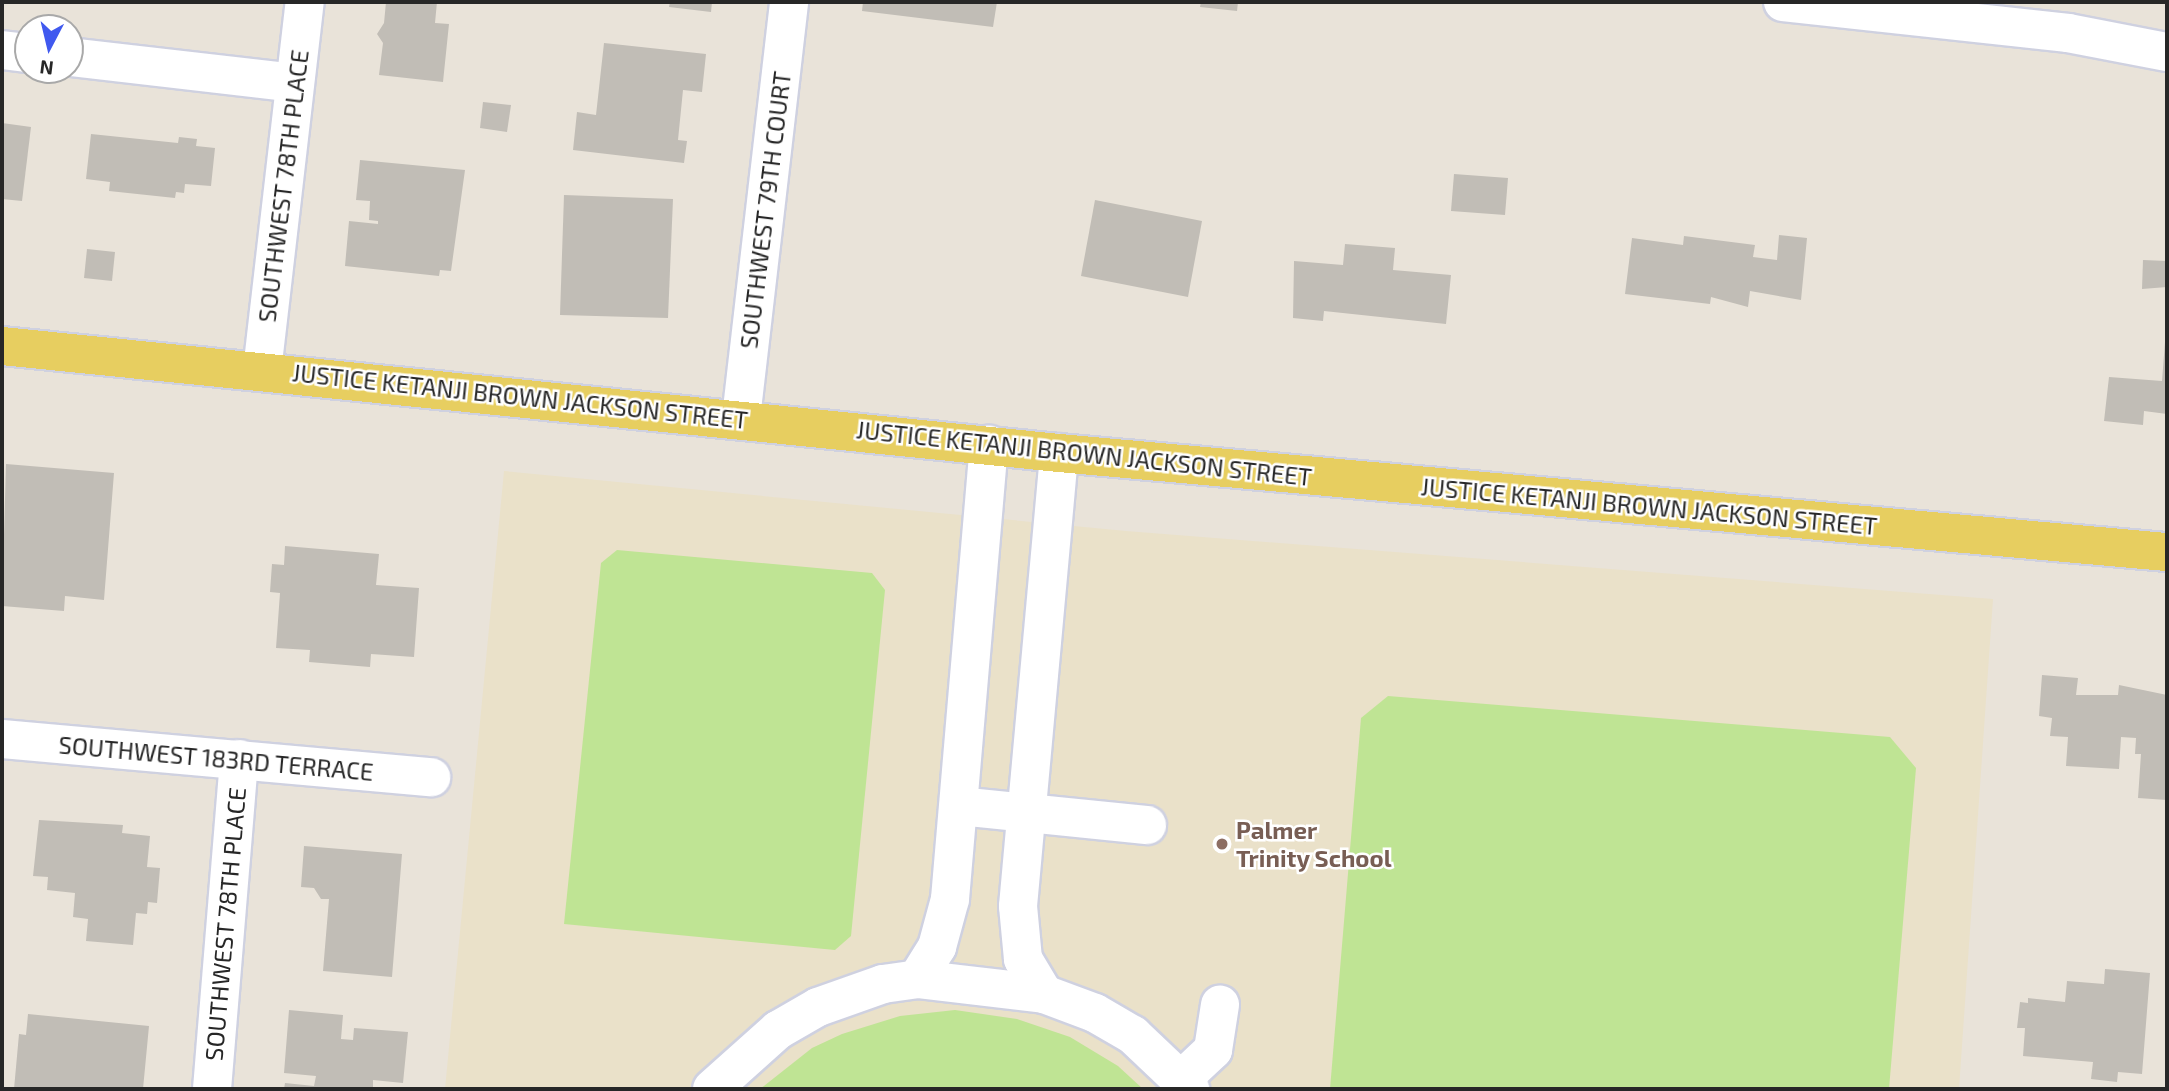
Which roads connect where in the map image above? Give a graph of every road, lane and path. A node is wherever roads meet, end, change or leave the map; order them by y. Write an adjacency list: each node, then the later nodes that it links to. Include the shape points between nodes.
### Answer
1 (305, 2): 6 (street, SOUTHWEST 78TH PLACE)
2 (789, 2): 9 (street, SOUTHWEST 79TH COURT)
3 (1783, 2): 4 (street, via 2068,33)
4 (2167, 52)
5 (84, 59): 6 (street)
6 (295, 83): 8 (street, SOUTHWEST 78TH PLACE)
7 (2, 346): 8 (main road, JUSTICE KETANJI BROWN JACKSON STREET)
8 (262, 371): 9 (main road, JUSTICE KETANJI BROWN JACKSON STREET)
9 (741, 418): 10 (main road, JUSTICE KETANJI BROWN JACKSON STREET)
10 (989, 445): 11 (main road, JUSTICE KETANJI BROWN JACKSON STREET); 16 (street)
11 (1059, 453): 12 (main road, JUSTICE KETANJI BROWN JACKSON STREET); 17 (street)
12 (2167, 552)
13 (2, 739): 14 (street, SOUTHWEST 183RD TERRACE)
14 (239, 759): 15 (street, SOUTHWEST 183RD TERRACE); 23 (street, SOUTHWEST 78TH PLACE)
15 (431, 777)
16 (959, 806): 17 (street); 19 (street, via 943,929 929,965)
17 (1027, 814): 18 (street); 20 (street, via 1020,937 1024,959)
18 (1147, 825)
19 (917, 979): 20 (street); 24 (street, via 883,984 818,1007 778,1030)
20 (1044, 994): 22 (street, via 1095,1013 1133,1035)
21 (1220, 1005): 22 (street, via 1213,1050)
22 (1185, 1084)
23 (212, 1089)
24 (712, 1089)

